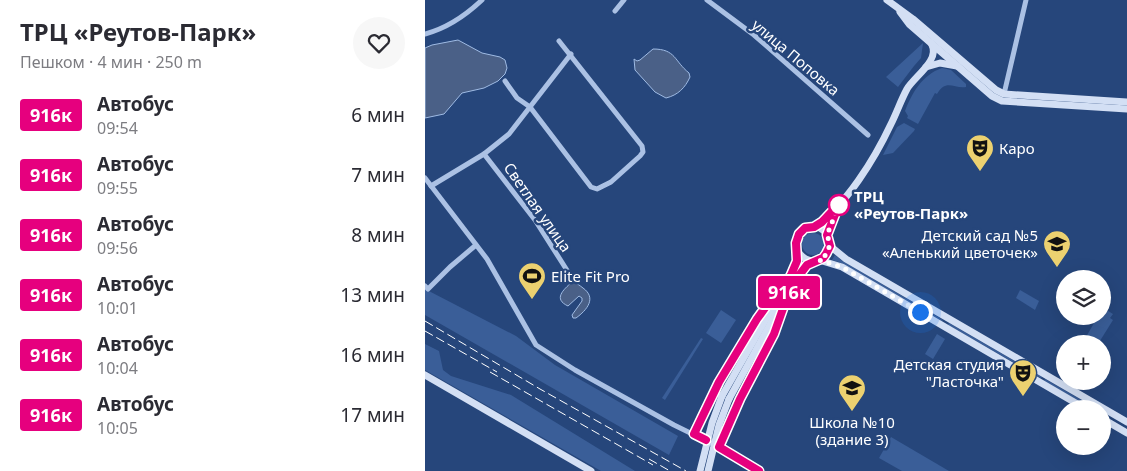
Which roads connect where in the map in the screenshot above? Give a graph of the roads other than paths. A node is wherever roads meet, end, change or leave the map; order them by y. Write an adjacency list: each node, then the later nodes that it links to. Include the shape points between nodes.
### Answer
1 (624, 0): 7 (street)
2 (707, 0): 19 (street, улица Поповка, via 754,35)
3 (887, 0): 6 (street)
4 (1026, 0): 15 (street)
5 (479, 1): 8 (street, via 459,20)
6 (895, 6): 10 (street, via 909,24); 15 (street)
7 (615, 11)
8 (425, 34)
9 (559, 41): 11 (street)
10 (931, 43): 12 (street); 13 (street, via 933,54)
11 (571, 54): 17 (street); 17 (street, via 642,146 640,156 603,187 591,187)
12 (958, 67): 13 (street, via 941,63); 18 (street, via 992,96 1008,102)
13 (925, 68): 23 (street, via 907,88 876,152)
14 (505, 82): 17 (street, via 517,98)
15 (1004, 94): 16 (street)
16 (1127, 102)
17 (530, 107): 20 (street, via 509,134)
18 (1127, 109)
19 (868, 135)
20 (484, 154): 22 (street); 30 (street, Светлая улица, via 535,220)
21 (425, 178): 22 (street)
22 (431, 186): 26 (street)
23 (839, 204): 24 (street); 25 (street)
24 (814, 227): 25 (street); 28 (street, via 801,231)
25 (827, 235): 27 (street)
26 (476, 245): 32 (street, via 428,289); 39 (street, via 536,345 583,375)
27 (830, 246): 29 (street, via 826,254); 36 (street, via 846,260)
28 (796, 247): 29 (street, via 804,259); 31 (street, via 797,261)
29 (816, 260): 31 (street); 35 (street, via 842,267)
30 (570, 275)
31 (788, 285): 34 (street); 39 (street, via 770,301 757,319 719,382); 40 (street, via 774,334)
32 (425, 286)
33 (425, 374): 41 (street)
34 (725, 398): 42 (street, bridge, via 713,423); 43 (street, bridge)
35 (1071, 400)
36 (1127, 422)
37 (1111, 424): 38 (street)
38 (1127, 433)
39 (694, 434): 40 (street)
40 (719, 447): 44 (street)
41 (591, 471)
42 (700, 471)
43 (708, 471)
44 (759, 471)

